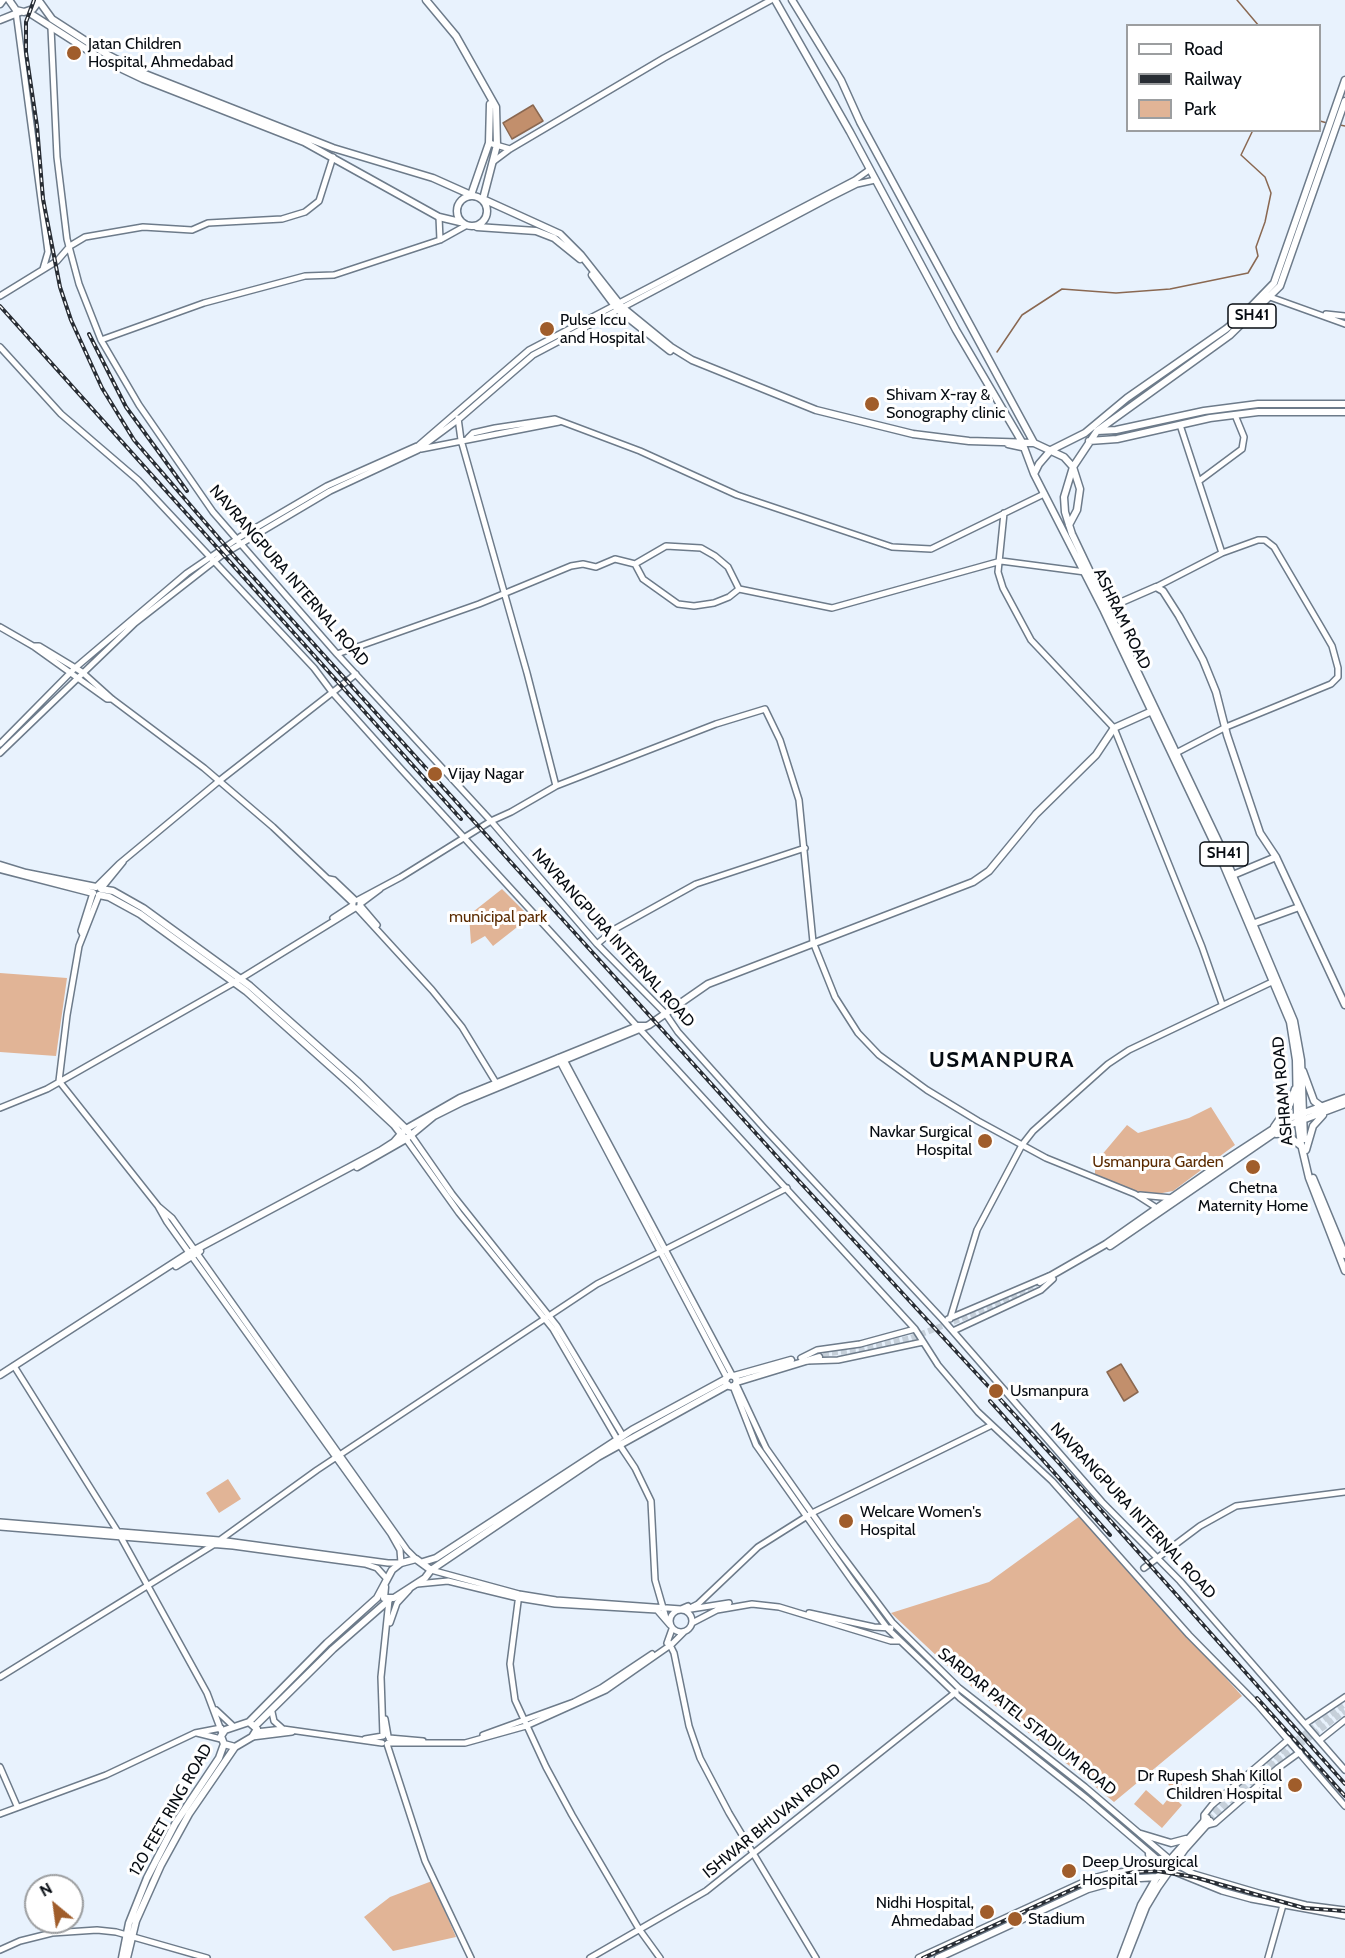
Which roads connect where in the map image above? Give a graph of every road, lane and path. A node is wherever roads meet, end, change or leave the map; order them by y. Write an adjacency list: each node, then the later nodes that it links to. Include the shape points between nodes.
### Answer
1 (3, 0): 9 (main road)
2 (9, 0): 11 (main road)
3 (421, 0): 16 (main road, via 453,39 492,107)
4 (426, 0): 17 (main road, via 456,36 496,106)
5 (762, 0): 10 (street)
6 (773, 0): 10 (street); 21 (main road)
7 (792, 0): 48 (main road, via 841,80 876,153)
8 (39, 1): 11 (main road); 23 (main road, via 52,19 145,74 333,148 433,178)
9 (0, 4)
10 (747, 11): 18 (street)
11 (22, 12): 12 (main road); 13 (main road); 30 (street, via 48,252)
12 (0, 20)
13 (51, 28): 19 (main road, via 143,79); 29 (street, NAVRANGPURA INTERNAL ROAD, via 57,157)
14 (1345, 80): 31 (main road, ASHRAM ROAD, via 1282,266)
15 (1345, 100): 31 (main road, ASHRAM ROAD / SH41, via 1288,268 1280,286)
16 (489, 143): 17 (street); 23 (main road)
17 (497, 145): 18 (street); 20 (main road)
18 (510, 149): 20 (street)
19 (333, 157): 25 (main road); 29 (street, via 318,201 312,209 296,216 208,223 184,231 143,227 85,237)
20 (495, 161): 24 (main road)
21 (869, 170): 22 (main road); 33 (street)
22 (875, 180): 33 (street, via 848,189); 49 (main road)
23 (471, 195): 24 (main road); 26 (main road, via 457,209)
24 (483, 199): 27 (main road, via 487,216); 33 (main road, via 560,234 581,255)
25 (439, 217): 26 (main road); 28 (street)
26 (464, 224): 27 (main road); 28 (street)
27 (477, 227): 33 (main road, via 536,231 554,238 579,257)
28 (440, 240): 37 (street, via 334,275 305,276 204,303)
29 (70, 246): 30 (street); 37 (street, NAVRANGPURA INTERNAL ROAD, via 79,284)
30 (43, 269): 32 (street)
31 (1268, 295): 34 (street); 44 (main road, ASHRAM ROAD / SH41, via 1230,335); 45 (main road, ASHRAM ROAD)
32 (0, 296)
33 (618, 306): 42 (street, via 529,350); 49 (main road, via 630,321 690,363 814,414 912,438)
34 (1322, 314): 35 (street); 36 (street)
35 (1345, 316)
36 (1345, 324)
37 (101, 340): 58 (street, NAVRANGPURA INTERNAL ROAD, via 164,444)
38 (0, 347): 60 (street, via 61,414 138,480)
39 (1345, 404): 44 (main road, via 1258,404)
40 (1345, 412): 41 (main road)
41 (1235, 415): 43 (main road); 54 (street, via 1244,437 1242,449)
42 (457, 417): 46 (street); 50 (street)
43 (1180, 425): 47 (main road); 54 (street)
44 (1097, 431): 45 (main road); 47 (main road, ASHRAM ROAD / SH41)
45 (1085, 433): 51 (main road, ASHRAM ROAD)
46 (461, 440): 50 (street); 56 (street, via 473,433 555,418 737,495 892,547 931,549); 66 (street)
47 (1089, 441): 52 (main road, ASHRAM ROAD / SH41)
48 (1034, 443): 49 (main road); 51 (main road)
49 (1022, 445): 53 (main road)
50 (419, 448): 58 (street, via 327,486)
51 (1051, 450): 52 (main road); 53 (main road, ASHRAM ROAD)
52 (1073, 467): 57 (main road, ASHRAM ROAD / SH41, via 1064,497); 57 (main road, via 1080,489 1077,510)
53 (1034, 474): 55 (main road, ASHRAM ROAD)
54 (1199, 481): 59 (street)
55 (1044, 494): 56 (street); 63 (main road, ASHRAM ROAD)
56 (1004, 513): 61 (street)
57 (1069, 525): 67 (main road, ASHRAM ROAD / SH41)
58 (238, 541): 60 (street); 69 (street, NAVRANGPURA INTERNAL ROAD)
59 (1222, 553): 64 (street); 75 (street, via 1258,540 1270,543 1327,636 1338,668 1338,677 1331,684)
60 (212, 559): 70 (street, via 154,600); 71 (street); 73 (street)
61 (1001, 561): 63 (street); 65 (street, via 832,608); 76 (street, via 998,572 1003,588 1031,640)
62 (635, 564): 65 (street, via 643,579 678,604 714,603); 65 (street, via 666,546 700,548 728,567); 66 (street, via 615,559 596,567 571,566)
63 (1085, 572): 74 (main road, ASHRAM ROAD)
64 (1156, 587): 67 (main road); 75 (main road, via 1168,599 1203,660)
65 (739, 589)
66 (504, 594): 69 (street); 81 (street)
67 (1108, 608): 79 (main road, ASHRAM ROAD / SH41)
68 (0, 627): 70 (street)
69 (337, 654): 72 (street, NAVRANGPURA INTERNAL ROAD)
70 (73, 670): 71 (street); 77 (street)
71 (80, 674): 78 (street); 80 (street)
72 (356, 674): 73 (street); 82 (street, NAVRANGPURA INTERNAL ROAD)
73 (332, 692): 80 (street); 83 (street)
74 (1152, 711): 76 (main road); 95 (main road, ASHRAM ROAD)
75 (1226, 727): 79 (street); 85 (main road, via 1260,833)
76 (1114, 728): 93 (main road, via 1096,755 1036,814 989,871 973,882); 97 (street)
77 (0, 744)
78 (0, 753)
79 (1176, 753): 88 (main road, ASHRAM ROAD / SH41)
80 (219, 781): 89 (street, via 123,862); 90 (street, via 334,880)
81 (556, 786): 82 (street); 84 (street, via 765,709 780,740 799,800)
82 (491, 821): 83 (street); 94 (street, NAVRANGPURA INTERNAL ROAD)
83 (466, 838): 90 (street); 100 (street)
84 (805, 848): 93 (street); 94 (street, via 696,884 615,929)
85 (1276, 857): 88 (main road); 91 (main road)
86 (0, 865): 89 (main road)
87 (0, 870): 89 (main road)
88 (1233, 875): 92 (main road, ASHRAM ROAD / SH41)
89 (97, 891): 96 (main road, via 148,919); 103 (street, via 83,935)
90 (356, 904): 96 (street); 104 (street, via 462,1027)
91 (1299, 907): 92 (main road); 98 (main road)
92 (1255, 923): 95 (main road, ASHRAM ROAD / SH41)
93 (813, 942): 99 (main road, via 708,984); 113 (street, via 844,1013 879,1055 927,1090)
94 (597, 944): 99 (street, NAVRANGPURA INTERNAL ROAD)
95 (1275, 980): 97 (street); 102 (main road, ASHRAM ROAD / SH41, via 1294,1021); 105 (main road, ASHRAM ROAD, via 1294,1039)
96 (238, 981): 103 (street); 112 (main road)
97 (1222, 1004): 113 (street, via 1108,1064)
98 (1345, 1005)
99 (664, 1013): 100 (main road); 126 (street, NAVRANGPURA INTERNAL ROAD, via 764,1128)
100 (642, 1027): 101 (main road); 115 (street)
101 (561, 1059): 104 (main road); 119 (street)
102 (1301, 1065): 109 (main road, via 1314,1101); 110 (main road, ASHRAM ROAD / SH41)
103 (59, 1080): 108 (street); 120 (street)
104 (497, 1085): 112 (main road, via 460,1098)
105 (1296, 1086): 110 (main road, ASHRAM ROAD); 111 (main road, via 1290,1104)
106 (1345, 1098): 109 (main road)
107 (1345, 1104): 109 (main road)
108 (0, 1108)
109 (1324, 1110): 110 (main road); 114 (main road)
110 (1300, 1119): 111 (main road); 114 (main road, ASHRAM ROAD / SH41)
111 (1272, 1132): 114 (main road, via 1285,1133); 117 (main road)
112 (406, 1134): 120 (main road); 125 (street)
113 (1022, 1145): 116 (street); 126 (street, via 977,1230)
114 (1304, 1148): 121 (main road, ASHRAM ROAD / SH41); 122 (main road, ASHRAM ROAD, via 1309,1179)
115 (787, 1188): 119 (street); 127 (street)
116 (1135, 1194): 117 (street); 118 (street)
117 (1173, 1199): 118 (main road)
118 (1159, 1209): 123 (main road, via 1109,1246)
119 (662, 1250): 125 (street, via 597,1284); 134 (street)
120 (193, 1253): 132 (main road); 137 (street)
121 (1345, 1255)
122 (1345, 1271)
123 (1053, 1278): 124 (main road); 126 (street, via 1044,1276); 128 (street, via 1041,1290)
124 (1041, 1284)
125 (548, 1318): 136 (street); 137 (street)
126 (947, 1320): 128 (street, NAVRANGPURA INTERNAL ROAD)
127 (915, 1329): 129 (street); 131 (street, via 860,1344 817,1350)
128 (953, 1331): 146 (street, NAVRANGPURA INTERNAL ROAD)
129 (923, 1342): 131 (street, via 848,1359); 135 (street)
130 (816, 1356): 131 (main road)
131 (803, 1359): 134 (main road)
132 (15, 1368): 133 (main road); 144 (street)
133 (0, 1377)
134 (732, 1381): 136 (main road); 140 (street, SARDAR PATEL STADIUM ROAD, via 766,1448); 141 (street, SARDAR PATEL STADIUM ROAD, via 756,1445)
135 (990, 1426): 140 (street); 151 (street, via 1052,1481)
136 (621, 1440): 148 (main road, via 436,1558); 150 (main road); 158 (street, via 651,1501 655,1580); 159 (street, via 654,1500 658,1580)
137 (338, 1456): 139 (street); 145 (street)
138 (1345, 1492): 146 (street, via 1236,1506)
139 (370, 1501): 147 (street); 149 (street, via 400,1550)
140 (812, 1513): 141 (street); 168 (street, SARDAR PATEL STADIUM ROAD)
141 (807, 1518): 161 (street, via 758,1547 706,1597); 164 (street, SARDAR PATEL STADIUM ROAD)
142 (0, 1522): 144 (street)
143 (0, 1527): 144 (street)
144 (119, 1535): 145 (street); 154 (street)
145 (216, 1543): 149 (street); 152 (street, via 365,1564 377,1568); 154 (street)
146 (1156, 1558): 151 (street); 181 (street, NAVRANGPURA INTERNAL ROAD)
147 (416, 1559): 148 (main road); 149 (main road)
148 (423, 1562): 150 (main road)
149 (400, 1563): 152 (main road)
150 (431, 1570): 153 (main road); 156 (street)
151 (1140, 1572): 189 (street)
152 (386, 1583): 157 (main road, via 384,1598); 184 (main road, via 377,1598 327,1642)
153 (417, 1584): 155 (main road); 156 (street, via 448,1581)
154 (147, 1587): 174 (street); 177 (street)
155 (410, 1589): 157 (main road); 190 (street, via 397,1603 391,1620 384,1677)
156 (518, 1596): 158 (street, via 587,1604); 162 (street, via 587,1608 657,1610); 180 (street, via 510,1664 515,1700)
157 (389, 1600): 160 (main road); 163 (street)
158 (663, 1606): 159 (street); 162 (street)
159 (670, 1607): 161 (street)
160 (377, 1609): 163 (street, via 384,1611); 178 (main road)
161 (684, 1610): 165 (street, via 692,1617); 166 (street, via 674,1613); 167 (street, via 761,1601)
162 (666, 1619): 166 (street)
163 (388, 1620): 190 (street, via 381,1677)
164 (882, 1620): 167 (street); 169 (street, SARDAR PATEL STADIUM ROAD)
165 (692, 1623): 170 (street); 172 (street, via 717,1610 752,1604 779,1607)
166 (671, 1627): 170 (street); 173 (street)
167 (874, 1627): 169 (street)
168 (897, 1627): 169 (street); 171 (street, SARDAR PATEL STADIUM ROAD)
169 (888, 1629): 172 (street, SARDAR PATEL STADIUM ROAD)
170 (684, 1632): 173 (street)
171 (908, 1638): 172 (street); 175 (street, SARDAR PATEL STADIUM ROAD)
172 (900, 1641): 175 (street, SARDAR PATEL STADIUM ROAD)
173 (670, 1642): 180 (street, via 606,1690); 206 (street, via 700,1758)
174 (0, 1677)
175 (957, 1691): 196 (street, SARDAR PATEL STADIUM ROAD); 197 (street, SARDAR PATEL STADIUM ROAD); 206 (street, ISHWAR BHUVAN ROAD)
176 (1345, 1697): 181 (street)
177 (214, 1709): 182 (street); 188 (street)
178 (272, 1712): 183 (street, via 274,1721); 184 (main road)
179 (1345, 1720): 191 (street)
180 (525, 1724): 190 (street, via 465,1743); 217 (street)
181 (1305, 1724): 191 (street, NAVRANGPURA INTERNAL ROAD)
182 (232, 1725): 184 (main road); 188 (main road, 120 FEET RING ROAD)
183 (283, 1729): 184 (street); 185 (street)
184 (253, 1730): 185 (street); 192 (main road)
185 (297, 1732): 190 (street)
186 (195, 1733): 187 (street); 188 (street); 198 (street, via 106,1775)
187 (214, 1738): 188 (street); 188 (street)
188 (222, 1739): 192 (main road); 218 (main road, 120 FEET RING ROAD, via 161,1849 136,1902)
189 (1288, 1739): 193 (street); 203 (street, via 1212,1805 1203,1815)
190 (386, 1740): 223 (street, via 425,1861)
191 (1320, 1740): 195 (street, NAVRANGPURA INTERNAL ROAD)
192 (235, 1747): 218 (main road, 120 FEET RING ROAD, via 176,1837)
193 (1300, 1752): 199 (street); 203 (street, via 1215,1823)
194 (0, 1767): 198 (street)
195 (1345, 1770)
196 (1085, 1787): 197 (street); 200 (street, SARDAR PATEL STADIUM ROAD)
197 (1080, 1793): 202 (street, SARDAR PATEL STADIUM ROAD)
198 (17, 1806): 201 (street)
199 (1345, 1806)
200 (1115, 1813): 202 (street); 204 (street, SARDAR PATEL STADIUM ROAD)
201 (0, 1814)
202 (1110, 1819): 207 (street, SARDAR PATEL STADIUM ROAD)
203 (1207, 1821): 205 (main road); 208 (main road)
204 (1141, 1834): 205 (main road, via 1171,1843); 208 (street, SARDAR PATEL STADIUM ROAD)
205 (1190, 1838): 208 (main road)
206 (754, 1853): 217 (street, ISHWAR BHUVAN ROAD, via 706,1891); 226 (street)
207 (1149, 1854): 209 (street, SARDAR PATEL STADIUM ROAD); 210 (main road, via 1150,1860)
208 (1172, 1861): 209 (main road); 212 (street, SARDAR PATEL STADIUM ROAD, via 1194,1874)
209 (1167, 1868): 210 (main road); 211 (main road); 212 (street, SARDAR PATEL STADIUM ROAD, via 1222,1891); 230 (main road)
210 (1140, 1869): 215 (main road, via 1091,1880)
211 (1157, 1877): 216 (main road, via 1103,1884); 229 (main road, via 1141,1905)
212 (1284, 1903): 213 (street, SARDAR PATEL STADIUM ROAD); 214 (street); 231 (street)
213 (1345, 1910)
214 (1345, 1916)
215 (1002, 1920): 216 (main road); 227 (main road)
216 (1005, 1927): 228 (main road)
217 (639, 1929): 224 (street, ISHWAR BHUVAN ROAD); 225 (street)
218 (129, 1936): 219 (street, via 75,1930 20,1941); 220 (main road, 120 FEET RING ROAD); 221 (main road, 120 FEET RING ROAD); 222 (street)
219 (0, 1950)
220 (122, 1958)
221 (127, 1958)
222 (207, 1958)
223 (471, 1958)
224 (590, 1958)
225 (660, 1958)
226 (816, 1958)
227 (919, 1958)
228 (938, 1958)
229 (1121, 1958)
230 (1126, 1958)
231 (1268, 1958)

